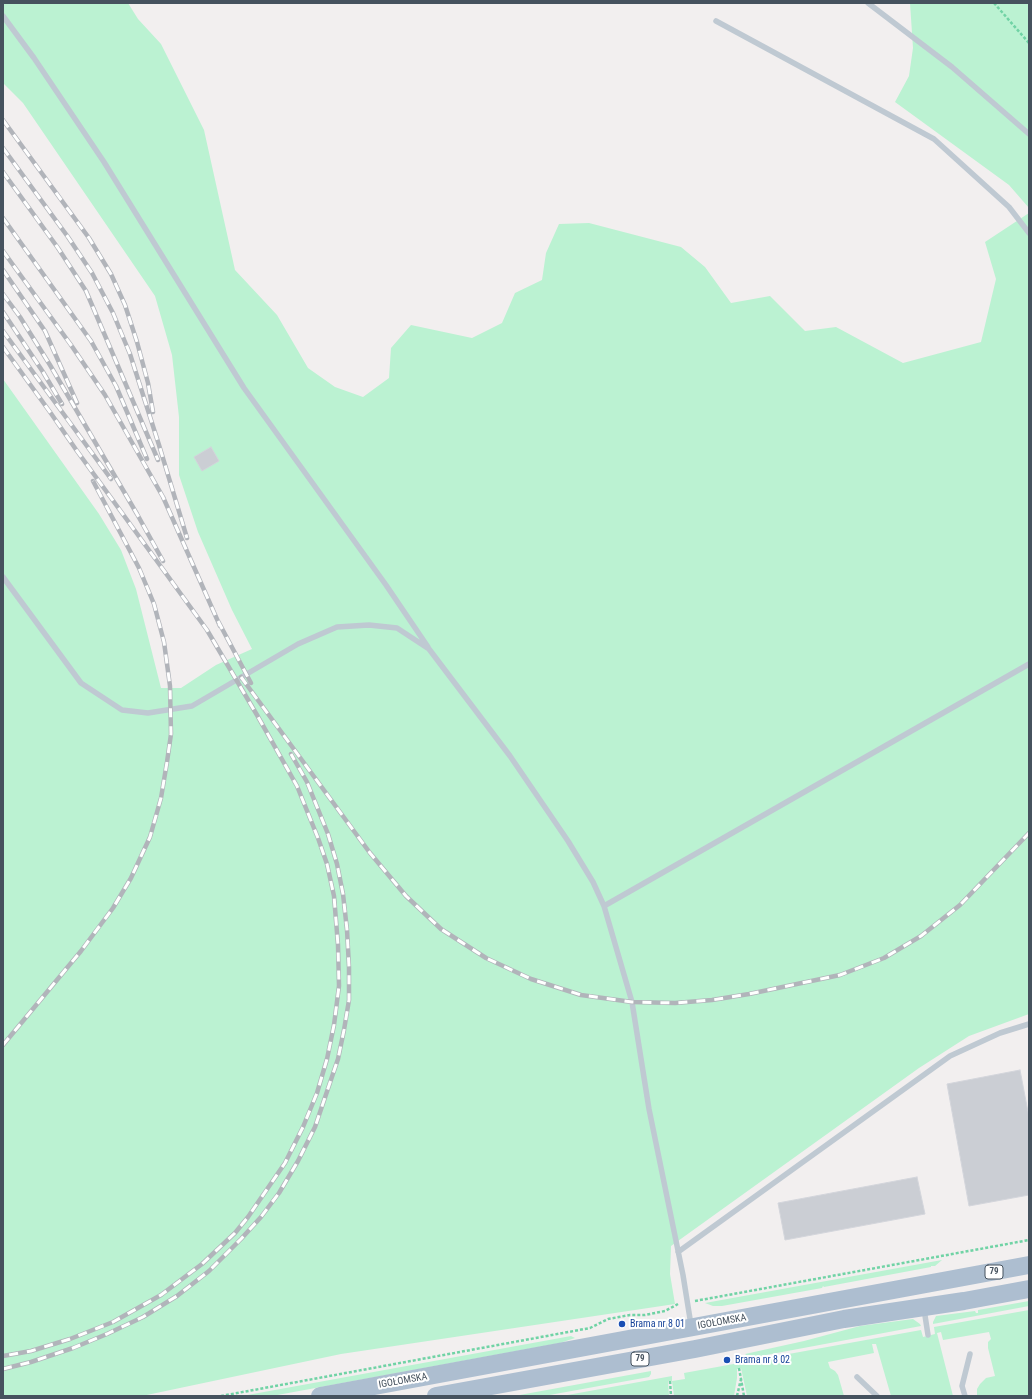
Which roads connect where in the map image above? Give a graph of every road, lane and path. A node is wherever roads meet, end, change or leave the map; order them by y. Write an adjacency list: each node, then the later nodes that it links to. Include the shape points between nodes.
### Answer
1 (868, 3): 6 (lane, via 952,67)
2 (994, 3): 5 (path)
3 (3, 16): 9 (lane, via 104,162 244,388)
4 (716, 21): 7 (lane, via 934,139 1009,207)
5 (1029, 43)
6 (1029, 134)
7 (1029, 233)
8 (3, 577): 9 (lane, via 81,683 122,710 148,713 192,706 298,644 337,627 369,625 397,628)
9 (429, 648): 11 (lane, via 510,756 568,841 593,882)
10 (1029, 664): 11 (lane)
11 (604, 906): 14 (lane, via 632,1002 649,1109)
12 (1029, 1024): 14 (lane, via 1000,1033 950,1056)
13 (1029, 1240): 17 (path)
14 (678, 1252): 20 (lane)
15 (1029, 1265): 20 (main road, IGOŁOMSKA / 79)
16 (1029, 1289): 19 (main road, IGOŁOMSKA / 79)
17 (698, 1301)
18 (681, 1303): 27 (path, via 665,1311 608,1319 590,1328)
19 (923, 1307): 21 (lane); 29 (main road, IGOŁOMSKA / 79, via 844,1319)
20 (692, 1328): 28 (main road, IGOŁOMSKA / 79)
21 (928, 1335)
22 (970, 1354): 34 (lane, via 962,1386)
23 (739, 1368): 25 (path)
24 (857, 1377): 33 (lane)
25 (741, 1379): 31 (path); 32 (path)
26 (670, 1381): 30 (path)
27 (221, 1396)
28 (320, 1396)
29 (436, 1396)
30 (671, 1396)
31 (737, 1396)
32 (744, 1396)
33 (877, 1396)
34 (965, 1396)

